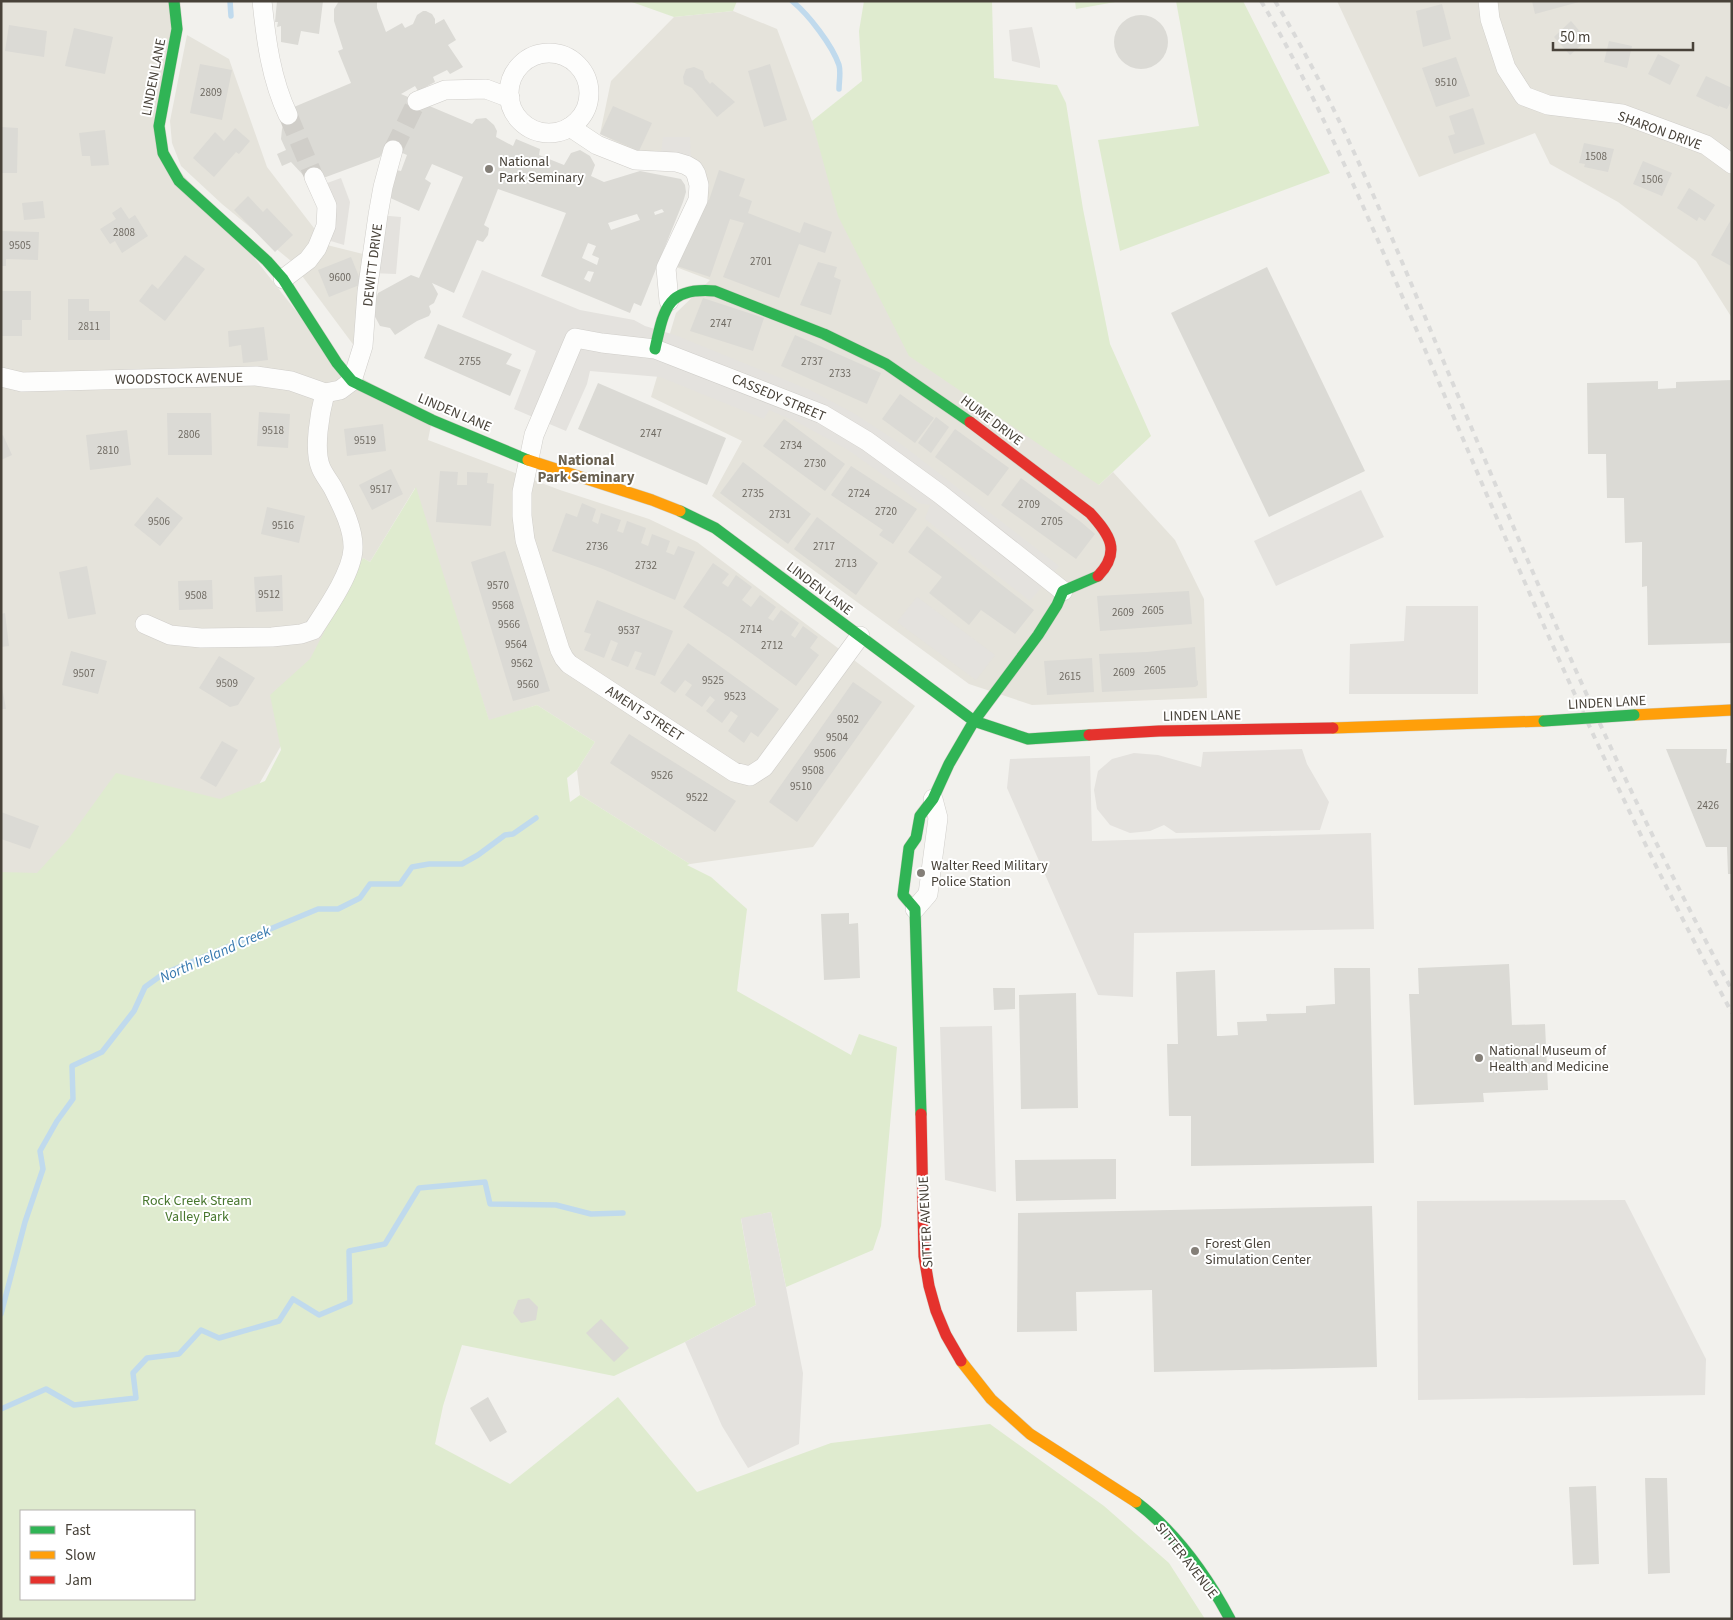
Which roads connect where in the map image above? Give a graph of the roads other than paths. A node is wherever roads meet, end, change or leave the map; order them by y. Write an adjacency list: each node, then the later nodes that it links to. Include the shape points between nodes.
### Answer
1 (174, 1): 11 (street, LINDEN LANE, via 177,28 159,126 163,153 179,181)
2 (262, 1): 6 (street, via 278,95)
3 (1488, 1): 9 (street, SHARON DRIVE, via 1490,19 1506,68 1524,96 1548,105 1622,114 1706,145)
4 (510, 98): 5 (street, via 486,89 446,90); 7 (street, via 516,115 528,127 554,132); 7 (street, via 509,89 516,71 529,58 548,53 568,57 583,70 589,89 587,107)
5 (417, 101)
6 (288, 115)
7 (570, 127): 12 (street, via 597,145 635,160 676,162 693,169 696,174 698,200 666,268)
8 (393, 150): 15 (street, DEWITT DRIVE, via 378,215 363,346)
9 (1732, 164)
10 (314, 177): 11 (street, via 327,206 326,226 308,260)
11 (283, 279): 15 (street, LINDEN LANE)
12 (669, 302): 13 (street); 18 (street, HUME DRIVE, via 687,290 715,291 879,360 948,406 1090,513 1105,529 1111,542 1109,560 1099,575)
13 (655, 349): 17 (street, CASSEDY STREET, via 575,338 534,435); 18 (street, CASSEDY STREET, via 822,414 940,494)
14 (1, 376): 16 (street, WOODSTOCK AVENUE, via 22,382 256,376 291,381)
15 (352, 381): 16 (street, via 340,390); 17 (street, LINDEN LANE, via 432,420)
16 (325, 393): 19 (street, via 318,454 321,468 345,514 353,550 351,563 313,630 301,634 201,638 170,635)
17 (528, 460): 20 (street, LINDEN LANE, via 652,500 714,528); 20 (street, AMENT STREET, via 522,492 525,540 564,658 734,772 750,776 764,767)
18 (1063, 591): 22 (street, via 1058,605 1038,635)
19 (144, 624)
20 (860, 636): 22 (street, LINDEN LANE)
21 (1732, 710): 22 (street, LINDEN LANE, bridge, via 1544,721 1158,731 1028,739)
22 (974, 721): 23 (street, SITTER AVENUE)
23 (932, 799): 24 (street, via 938,818 928,894); 24 (street, SITTER AVENUE, via 920,816 916,838 909,848 903,895)
24 (915, 909): 25 (street, SITTER AVENUE, via 924,1256 929,1287 946,1332 977,1384 999,1408 1050,1448 1152,1514 1188,1556)
25 (1230, 1619)

